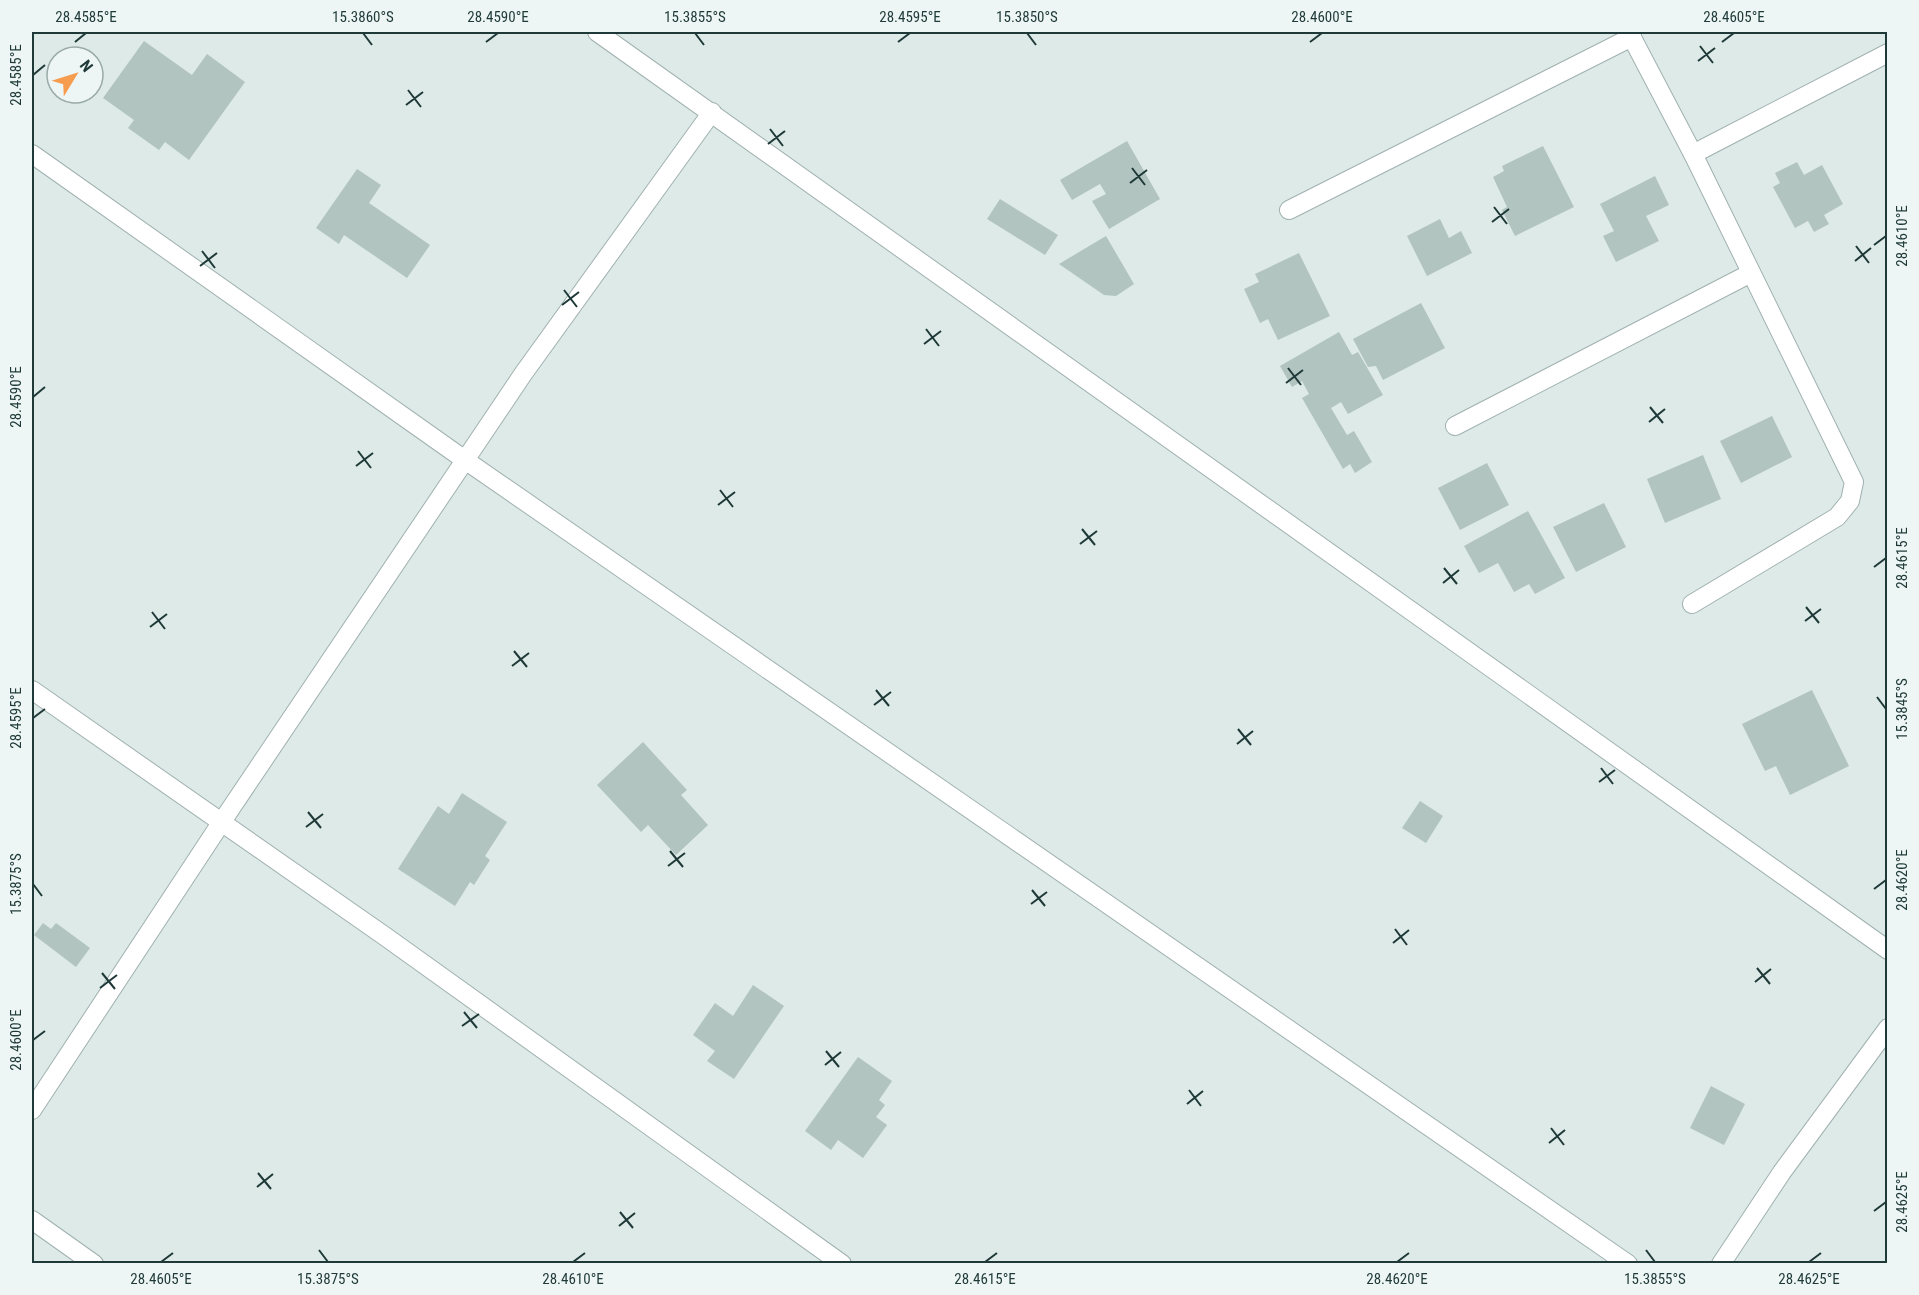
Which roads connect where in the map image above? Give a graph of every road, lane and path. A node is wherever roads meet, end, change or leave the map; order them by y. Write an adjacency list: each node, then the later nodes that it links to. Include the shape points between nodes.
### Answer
1 (597, 32): 4 (street)
2 (1630, 34): 6 (street); 7 (street)
3 (1887, 53): 6 (street)
4 (712, 112): 10 (street); 14 (street)
5 (32, 154): 10 (street)
6 (1693, 154): 8 (street)
7 (1289, 210)
8 (1751, 273): 9 (street); 11 (street, via 1854,482 1850,501 1837,517)
9 (1455, 426)
10 (465, 460): 13 (street); 20 (street)
11 (1692, 604)
12 (32, 690): 13 (street)
13 (221, 823): 16 (street); 19 (street)
14 (1887, 950)
15 (1887, 1028): 21 (street)
16 (32, 1110)
17 (32, 1220): 18 (street)
18 (94, 1263)
19 (842, 1263)
20 (1628, 1263)
21 (1721, 1263)

